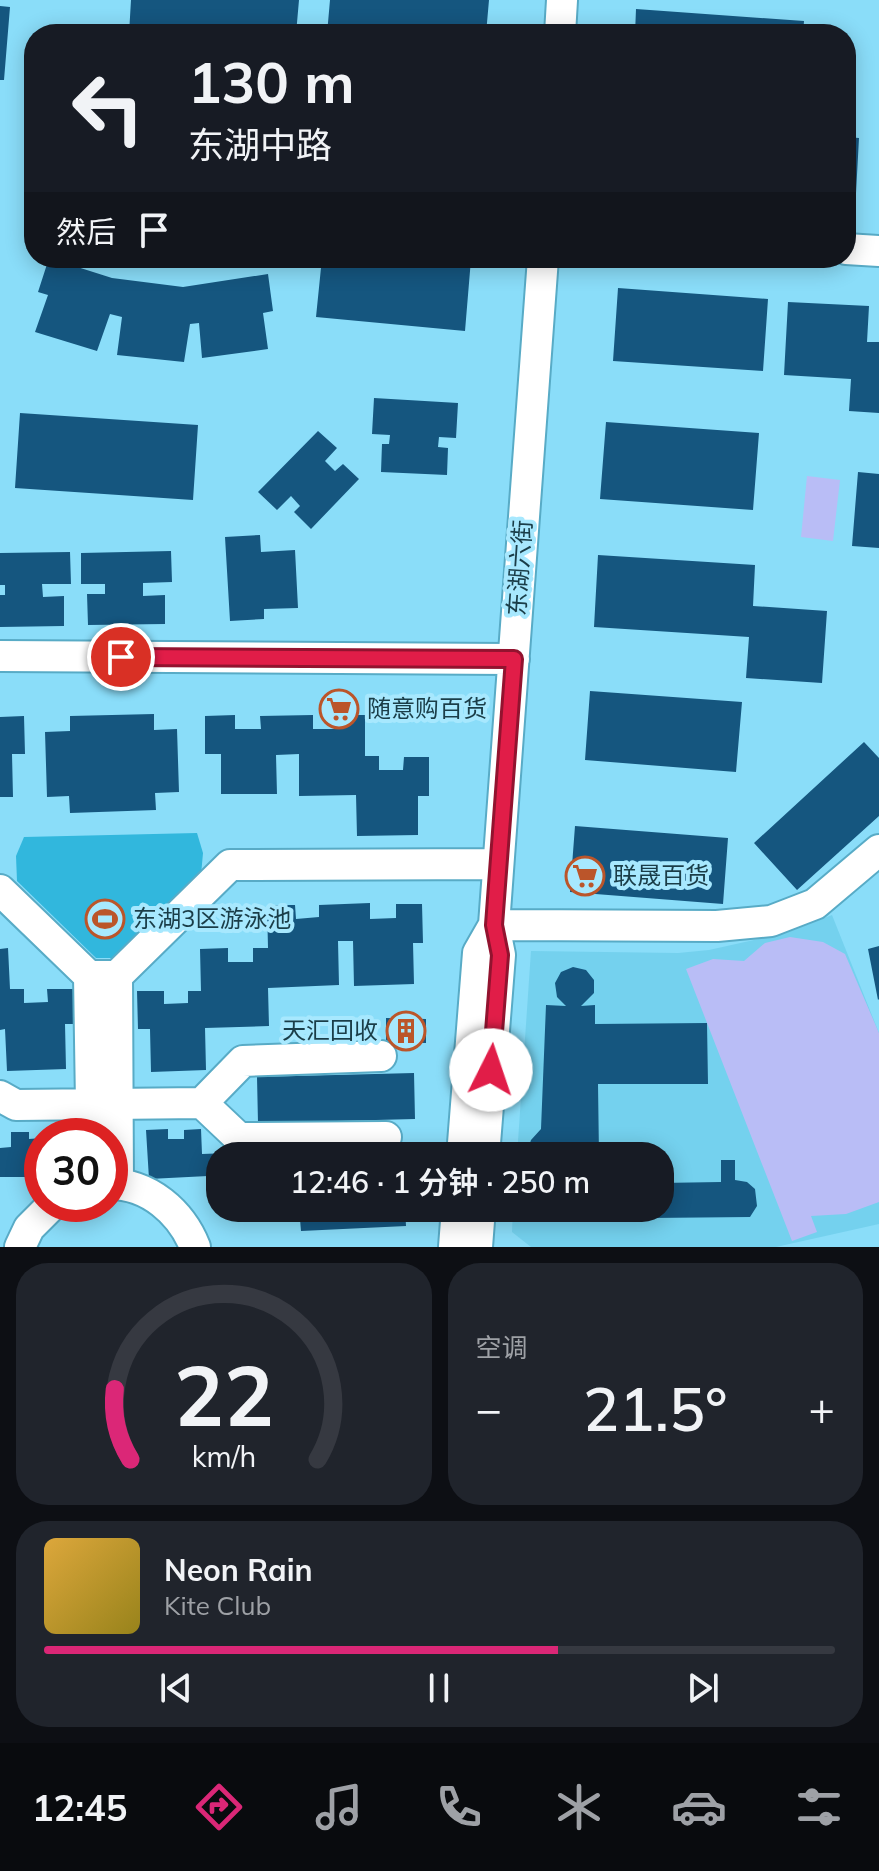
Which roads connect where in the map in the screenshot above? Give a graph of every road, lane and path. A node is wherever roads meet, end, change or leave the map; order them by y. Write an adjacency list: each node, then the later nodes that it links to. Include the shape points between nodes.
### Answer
1 (562, 0): 2 (street)
2 (561, 24)
3 (856, 250): 4 (street)
4 (879, 251)
5 (542, 268): 7 (street, 东湖六街)
6 (0, 656): 7 (street)
7 (514, 659): 9 (street, 东湖六街)
8 (879, 850): 11 (street, via 815,904 771,921 717,926)
9 (498, 864): 11 (street, 东湖六街); 12 (street, via 230,865)
10 (0, 890): 12 (street)
11 (494, 925): 20 (street, 东湖六街, via 478,953); 21 (street, 东湖六街, via 500,955)
12 (103, 976): 15 (street)
13 (381, 1056): 14 (street, via 243,1061)
14 (202, 1103): 15 (street); 19 (street, via 239,1138)
15 (104, 1104): 16 (street); 17 (street); 18 (street)
16 (5, 1106)
17 (96, 1118)
18 (106, 1118)
19 (386, 1137)
20 (463, 1142)
21 (485, 1142)
22 (128, 1187): 27 (street, via 162,1202 183,1223)
23 (35, 1222): 26 (street)
24 (456, 1222): 28 (street)
25 (479, 1222): 29 (street)
26 (20, 1247)
27 (195, 1247)
28 (454, 1247)
29 (477, 1247)

